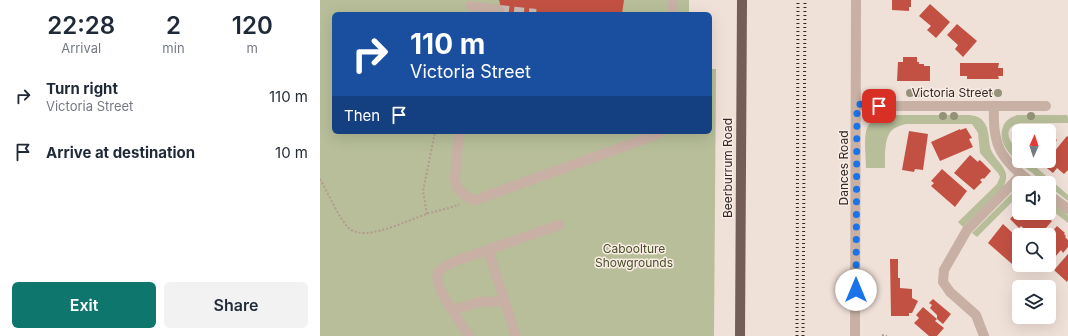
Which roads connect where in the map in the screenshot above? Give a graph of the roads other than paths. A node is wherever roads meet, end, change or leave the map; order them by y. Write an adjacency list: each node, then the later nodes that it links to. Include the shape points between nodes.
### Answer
1 (673, 0): 6 (street)
2 (742, 0): 21 (main road, Beerburrum Road)
3 (856, 0): 7 (street, Dances Road)
4 (470, 7): 5 (street)
5 (500, 10)
6 (673, 12)
7 (857, 104): 9 (street, Victoria Street); 22 (street, Dances Road)
8 (1046, 106): 9 (street, Victoria Street)
9 (994, 107): 12 (street, via 993,130 996,143 1003,156)
10 (458, 134): 11 (street, via 455,186 466,198 475,200)
11 (656, 134)
12 (1021, 175): 23 (street, via 967,230 944,270 942,282 976,315)
13 (1056, 200): 14 (street)
14 (1068, 209)
15 (559, 225): 16 (street)
16 (488, 250): 17 (street); 18 (street, via 453,262 438,273 440,290)
17 (504, 301): 18 (street, via 479,302); 20 (street)
18 (453, 310): 19 (street)
19 (469, 336)
20 (516, 336)
21 (740, 336)
22 (855, 336)
23 (984, 336)

